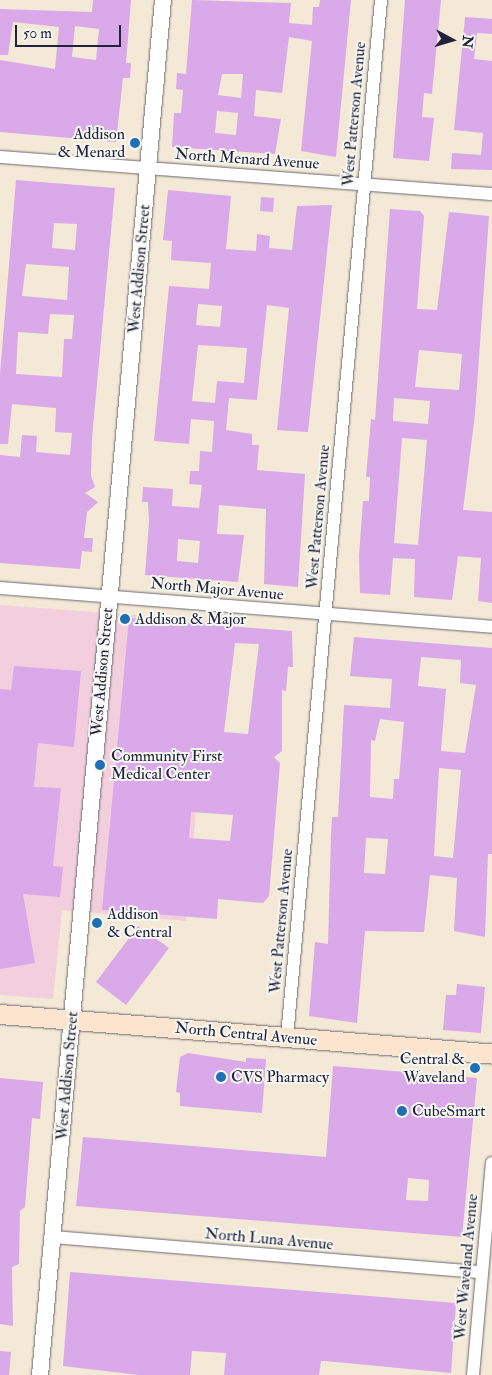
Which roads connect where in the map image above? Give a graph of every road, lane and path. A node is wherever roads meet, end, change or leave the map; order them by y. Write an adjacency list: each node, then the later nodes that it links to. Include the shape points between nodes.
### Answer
1 (163, 0): 4 (street, West Addison Street)
2 (381, 0): 5 (street, West Patterson Avenue)
3 (0, 157): 4 (street, North Menard Avenue)
4 (149, 168): 5 (street, North Menard Avenue); 8 (street, West Addison Street)
5 (364, 185): 6 (street, North Menard Avenue); 9 (street, West Patterson Avenue)
6 (492, 194)
7 (0, 588): 8 (street, North Major Avenue)
8 (109, 596): 9 (street, North Major Avenue); 12 (street, West Addison Street)
9 (325, 614): 10 (street, North Major Avenue); 13 (street, West Patterson Avenue)
10 (492, 627)
11 (0, 1014): 12 (main road, North Central Avenue)
12 (72, 1020): 13 (main road, North Central Avenue); 16 (street, West Addison Street)
13 (287, 1038): 14 (main road, North Central Avenue)
14 (492, 1054)
15 (492, 1163): 17 (street, West Waveland Avenue)
16 (53, 1237): 17 (street, North Luna Avenue); 18 (street, West Addison Street)
17 (482, 1272): 19 (street, West Waveland Avenue)
18 (40, 1375)
19 (473, 1375)

